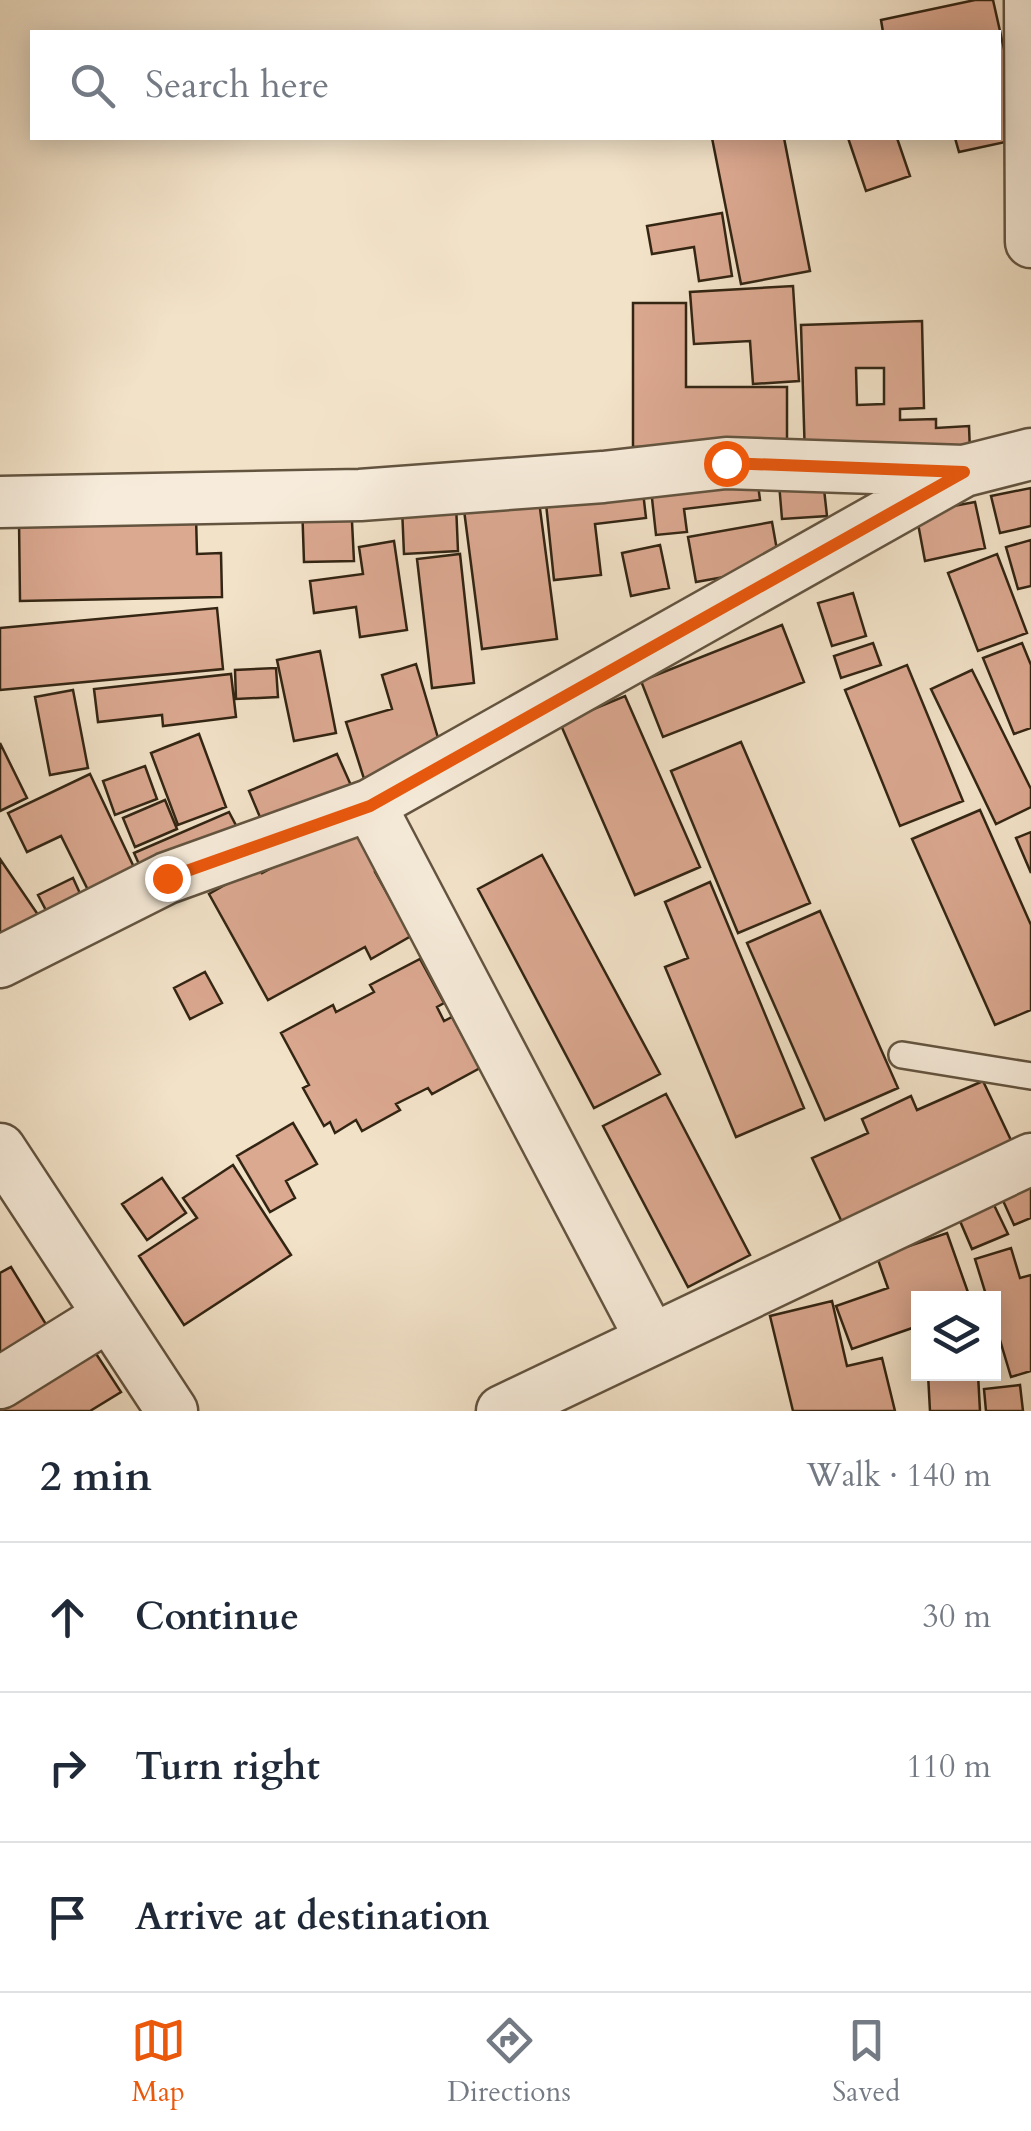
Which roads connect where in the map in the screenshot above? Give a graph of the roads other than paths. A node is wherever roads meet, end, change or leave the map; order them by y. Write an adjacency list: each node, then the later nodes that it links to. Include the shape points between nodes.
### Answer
1 (1030, 0): 2 (street)
2 (1031, 242)
3 (1031, 454): 4 (street)
4 (964, 472): 5 (street, via 726,463 360,495); 6 (street)
5 (0, 502)
6 (370, 806): 7 (street, via 167,878); 13 (street)
7 (0, 962)
8 (902, 1055): 9 (lane)
9 (1031, 1076)
10 (0, 1149): 12 (street)
11 (1031, 1159): 13 (street)
12 (108, 1316): 14 (street); 15 (street)
13 (651, 1340): 16 (street)
14 (0, 1383)
15 (172, 1411)
16 (502, 1411)

